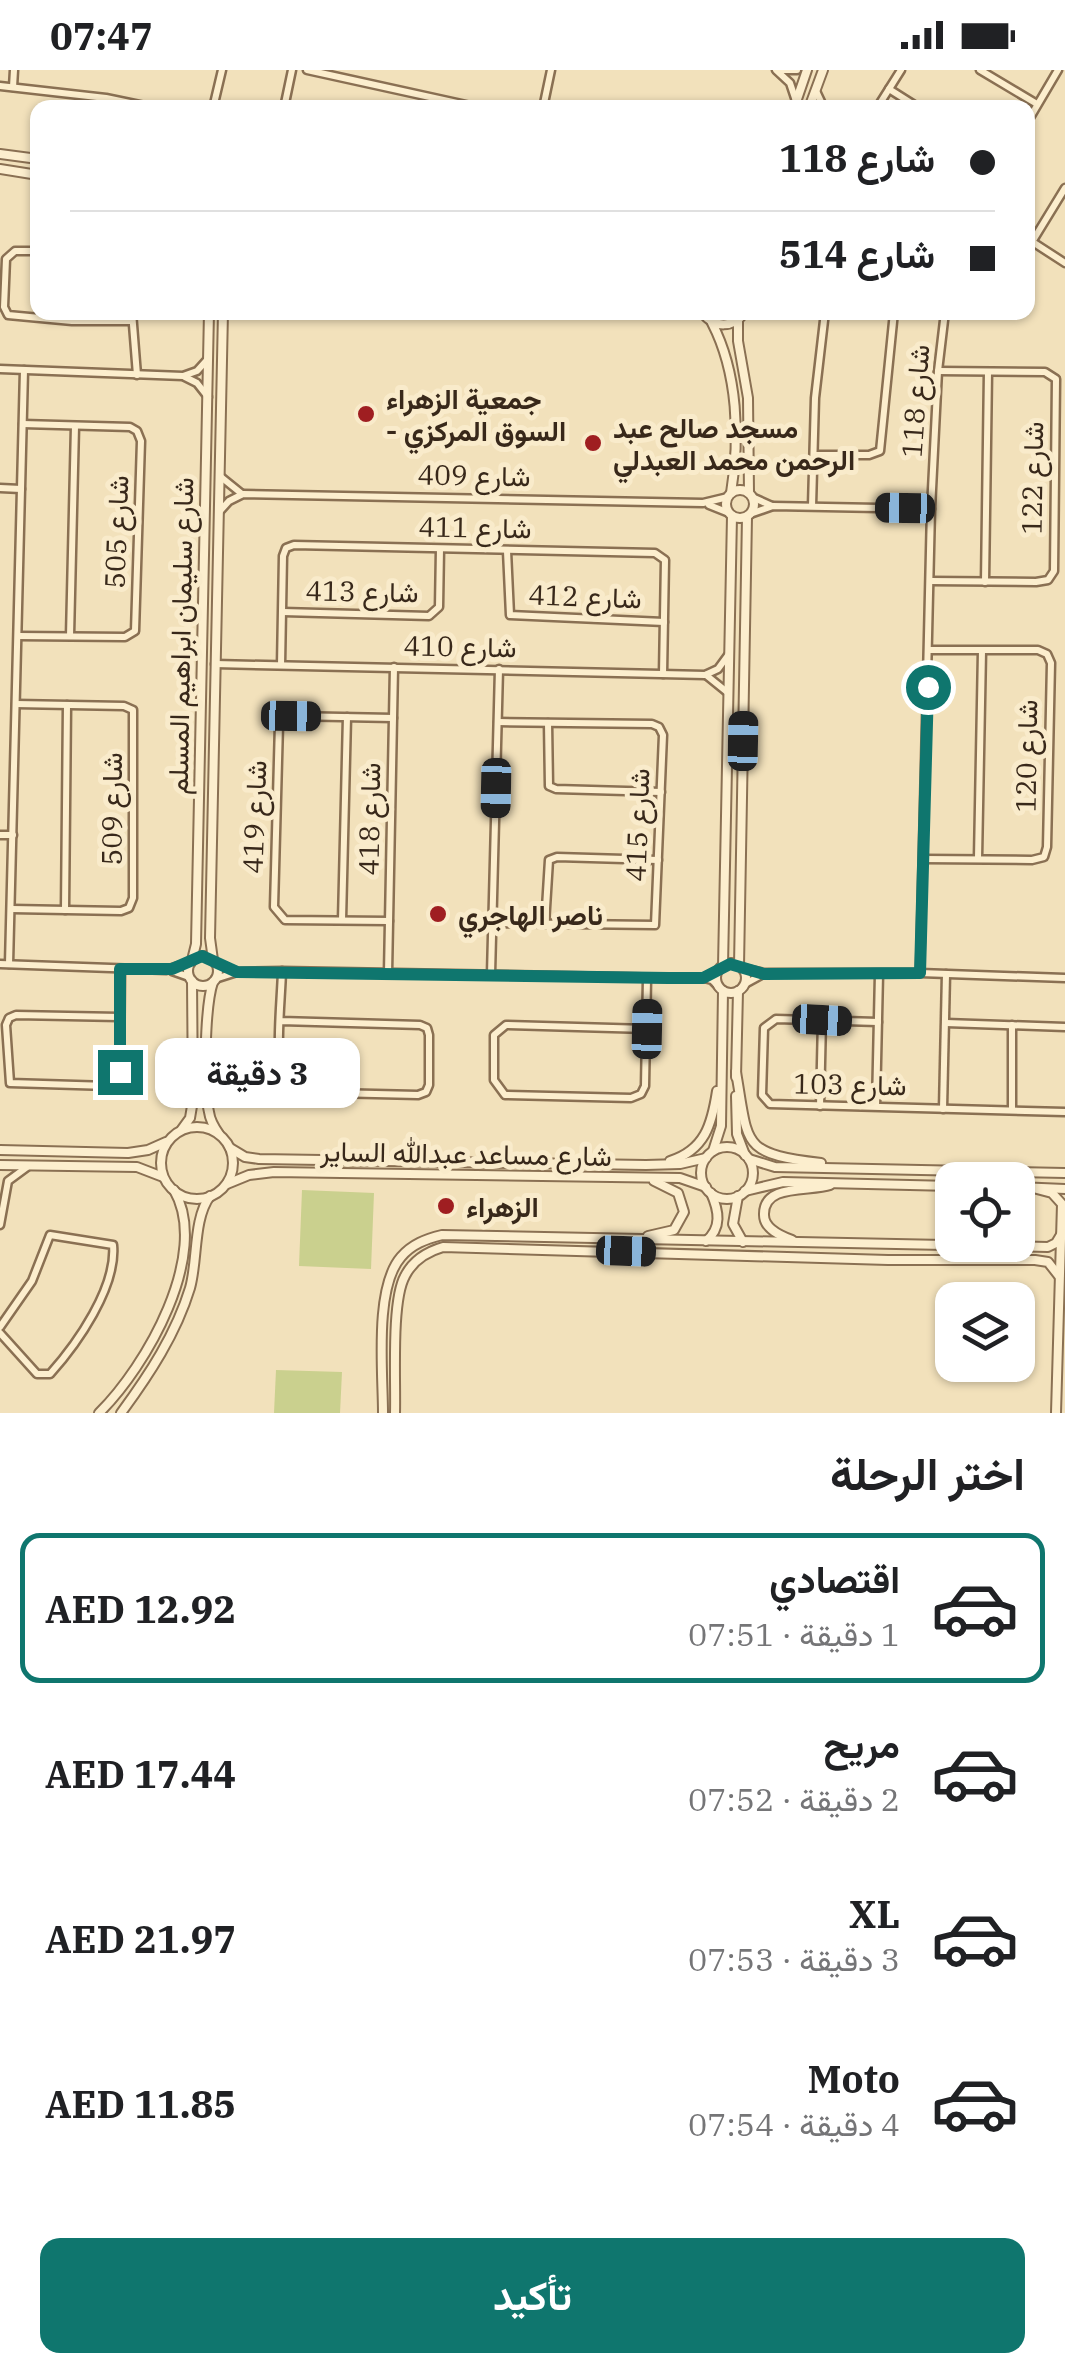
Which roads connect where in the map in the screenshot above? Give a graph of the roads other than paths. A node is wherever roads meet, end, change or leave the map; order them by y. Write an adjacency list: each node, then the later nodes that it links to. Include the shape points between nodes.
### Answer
1 (14, 70): 14 (street)
2 (222, 70): 18 (street)
3 (292, 70): 19 (street)
4 (308, 70): 20 (street)
5 (550, 70): 21 (street)
6 (776, 70): 7 (street); 22 (street, via 790,83)
7 (797, 70)
8 (807, 70): 23 (street)
9 (823, 70): 15 (street)
10 (901, 70): 16 (street)
11 (980, 70): 28 (street)
12 (1058, 70): 29 (street)
13 (0, 86): 14 (street)
14 (13, 87): 17 (street)
15 (816, 88): 24 (street); 25 (street)
16 (889, 89): 26 (street); 27 (street)
17 (100, 100)
18 (215, 100)
19 (286, 100)
20 (444, 100)
21 (544, 100)
22 (794, 100)
23 (796, 100)
24 (812, 100)
25 (821, 100)
26 (882, 100)
27 (906, 100)
28 (1030, 100)
29 (1037, 104): 30 (street)
30 (1035, 108)
31 (0, 154): 32 (street)
32 (30, 158)
33 (0, 169): 34 (street)
34 (30, 174)
35 (1065, 188): 36 (street)
36 (1062, 200): 37 (street)
37 (1035, 235)
38 (1035, 244): 40 (street)
39 (30, 252): 41 (street, via 7,256 4,310)
40 (1065, 263)
41 (30, 317)
42 (61, 320): 43 (street)
43 (87, 320)
44 (132, 320): 58 (street)
45 (210, 320): 53 (street, شارع سليمان ابراهيم المسلم)
46 (223, 320): 66 (street, شارع سليمان ابراهيم المسلم)
47 (709, 320): 52 (street)
48 (824, 320): 65 (street)
49 (893, 320): 65 (street, via 880,451)
50 (944, 320): 56 (street, شارع 118)
51 (738, 321): 52 (street); 64 (street)
52 (712, 323): 63 (street, via 731,380)
53 (208, 358): 59 (street); 60 (street, شارع سليمان ابراهيم المسلم)
54 (0, 369): 55 (street)
55 (24, 370): 58 (street); 61 (street)
56 (938, 370): 57 (street, شارع 122); 75 (street, شارع 118)
57 (988, 372): 82 (street); 82 (street, شارع 122, via 1045,372 1056,379 1054,571 1036,582)
58 (137, 375): 59 (street)
59 (184, 376): 60 (street)
60 (208, 397): 106 (street, شارع سليمان ابراهيم المسلم)
61 (23, 424): 62 (street, شارع 505); 68 (street)
62 (76, 426): 86 (street); 86 (street, شارع 505, via 130,427 140,438 136,625 128,637)
63 (734, 437): 64 (street); 70 (street)
64 (748, 437): 71 (street)
65 (814, 455): 74 (street)
66 (220, 477): 69 (street); 76 (street, شارع سليمان ابراهيم المسلم)
67 (0, 488): 68 (street)
68 (21, 489): 85 (street)
69 (243, 494): 72 (street, شارع 409); 76 (street)
70 (729, 495): 71 (street); 72 (street, شارع 409); 77 (street)
71 (751, 495): 73 (street); 78 (street)
72 (703, 503): 77 (street, شارع 409)
73 (773, 506): 74 (street); 78 (street)
74 (812, 506): 75 (street)
75 (931, 509): 81 (street, شارع 118)
76 (220, 512): 90 (street, شارع سليمان ابراهيم المسلم)
77 (731, 515): 78 (street); 89 (street)
78 (749, 515): 104 (street)
79 (440, 549): 80 (street, شارع 411); 83 (street, شارع 413, via 439,607 429,616); 83 (street, شارع 411, via 286,548)
80 (508, 551): 84 (street, شارع 412, via 510,615); 84 (street, شارع 411, via 662,556)
81 (930, 581): 82 (street, شارع 122); 87 (street, شارع 118)
82 (985, 582)
83 (283, 612): 91 (street, شارع 411)
84 (664, 622): 94 (street, شارع 411)
85 (18, 636): 86 (street, شارع 505); 97 (street)
86 (70, 636)
87 (930, 650): 88 (street, شارع 120); 113 (street, شارع 118)
88 (982, 651): 112 (street); 112 (street, شارع 120, via 1038,650 1051,663 1044,856)
89 (728, 654): 95 (street); 96 (street)
90 (215, 664): 91 (street, شارع 410); 107 (street, شارع سليمان ابراهيم المسلم)
91 (281, 665): 92 (street, شارع 410)
92 (394, 667): 93 (street, شارع 410); 100 (street, شارع 418)
93 (499, 669): 94 (street, شارع 410); 101 (street)
94 (663, 674): 95 (street, شارع 410)
95 (705, 674): 96 (street)
96 (728, 692): 103 (street)
97 (16, 704): 98 (street, شارع 509); 111 (street)
98 (67, 706): 118 (street); 118 (street, شارع 509, via 127,706 134,712 133,900 121,912)
99 (347, 717): 100 (street, شارع 419); 119 (street); 119 (street, شارع 419, via 291,716 279,724 274,907 285,920)
100 (393, 718): 120 (street, شارع 418)
101 (498, 722): 102 (street, شارع 415); 121 (street)
102 (548, 723): 105 (street, via 549,786); 105 (street, شارع 415, via 659,727)
103 (728, 741): 104 (street); 115 (street)
104 (743, 741): 116 (street)
105 (661, 792): 114 (street, شارع 415)
106 (198, 803): 107 (street); 108 (street, شارع سليمان ابراهيم المسلم)
107 (213, 803): 109 (street, شارع سليمان ابراهيم المسلم)
108 (198, 814): 109 (street); 123 (street, شارع سليمان ابراهيم المسلم)
109 (213, 815): 124 (street, شارع سليمان ابراهيم المسلم)
110 (0, 835): 111 (street)
111 (13, 836): 117 (street)
112 (978, 858): 113 (street, شارع 120)
113 (924, 859): 134 (street, شارع 118)
114 (658, 860): 122 (street, via 549,860); 122 (street, شارع 415, via 655,925)
115 (724, 905): 116 (street); 128 (street)
116 (739, 906): 127 (street)
117 (12, 909): 118 (street, شارع 509); 126 (street)
118 (66, 910)
119 (342, 920): 120 (street, شارع 419)
120 (389, 921): 133 (street, شارع 418)
121 (493, 923): 122 (street, شارع 415); 135 (street)
122 (545, 924)
123 (192, 961): 124 (street, via 202,956); 130 (street); 142 (street)
124 (214, 962): 132 (street); 143 (street)
125 (0, 964): 126 (street)
126 (10, 964): 129 (street)
127 (740, 967): 128 (street); 136 (street); 144 (street)
128 (721, 968): 140 (street); 145 (street)
129 (120, 969): 130 (street); 146 (street)
130 (166, 970): 142 (street)
131 (282, 971): 132 (street); 133 (street); 148 (street)
132 (237, 972): 143 (street)
133 (388, 973): 135 (street)
134 (920, 973): 137 (street); 138 (street)
135 (492, 974): 139 (street)
136 (764, 974): 137 (street); 144 (street)
137 (879, 974): 149 (street)
138 (946, 974): 141 (street); 150 (street)
139 (647, 978): 140 (street); 153 (street)
140 (703, 978): 145 (street)
141 (1065, 978)
142 (191, 979): 143 (street, via 204,985); 155 (street)
143 (214, 980): 154 (street)
144 (741, 988): 145 (street); 156 (street)
145 (721, 989): 157 (street)
146 (119, 1017): 146 (street, via 120,1072 110,1086 10,1083 9,1018)
147 (822, 1020): 149 (street, شارع 103); 159 (street); 159 (street, شارع 103, via 776,1019 764,1028 762,1094 770,1104)
148 (281, 1021): 148 (street, via 282,1080 290,1092 426,1092 427,1028)
149 (878, 1022): 160 (street)
150 (946, 1023): 151 (street); 161 (street)
151 (1012, 1025): 152 (street); 162 (street)
152 (1065, 1027)
153 (647, 1029): 153 (street, via 644,1086 631,1098 505,1095 494,1080 494,1035 506,1025)
154 (208, 1065): 155 (street, via 200,1071); 165 (street, via 208,1111)
155 (193, 1066): 164 (street, via 192,1110)
156 (736, 1072): 158 (street); 173 (street, via 745,1130 758,1148)
157 (721, 1077): 158 (street); 168 (street, via 720,1132); 172 (street, via 700,1142 683,1156)
158 (736, 1082): 169 (street, via 737,1134)
159 (820, 1106): 160 (street, شارع 103)
160 (876, 1106): 161 (street, شارع 103)
161 (944, 1108): 162 (street, شارع 103)
162 (1012, 1110): 163 (street, شارع 103)
163 (1065, 1112)
164 (176, 1134): 165 (street, via 202,1128); 167 (street, via 128,1153); 175 (street, via 162,1156)
165 (222, 1137): 166 (street)
166 (230, 1148): 172 (street, شارع مساعد عبدالله الساير, via 260,1158); 179 (street)
167 (0, 1150)
168 (710, 1155): 169 (street, via 730,1147); 172 (street, شارع مساعد عبدالله الساير); 186 (street, via 701,1173)
169 (747, 1156): 173 (street, via 775,1167); 187 (street, via 752,1179)
170 (0, 1165): 171 (street)
171 (29, 1165): 175 (street, via 136,1167); 182 (street)
172 (646, 1165)
173 (850, 1168): 174 (street)
174 (1065, 1173)
175 (165, 1178): 185 (street)
176 (644, 1178): 179 (street, شارع مساعد عبدالله الساير, via 274,1172); 186 (street, شارع مساعد عبدالله الساير, via 686,1179); 193 (street, via 674,1189 684,1212 670,1232)
177 (0, 1180): 182 (street)
178 (835, 1183): 180 (street); 187 (street, via 775,1182); 196 (street, via 778,1193 766,1204 769,1228)
179 (227, 1184): 188 (street)
180 (935, 1186)
181 (1035, 1188): 184 (street)
182 (5, 1189): 190 (street)
183 (1035, 1189): 189 (street, via 1058,1196)
184 (1065, 1189)
185 (174, 1190): 188 (street, via 191,1198); 206 (street, via 184,1224 176,1287 140,1360)
186 (708, 1190): 187 (street, via 724,1198); 194 (street, via 718,1225)
187 (742, 1194): 195 (street, via 733,1224)
188 (210, 1196): 207 (street, via 178,1322)
189 (1064, 1219): 191 (street)
190 (0, 1225)
191 (1062, 1233): 197 (street, via 1048,1247); 200 (street)
192 (592, 1238): 193 (street); 198 (street, via 586,1245); 201 (street, via 442,1234 402,1255)
193 (635, 1240): 194 (street)
194 (706, 1242): 195 (street)
195 (743, 1242): 196 (street)
196 (811, 1244): 197 (street)
197 (888, 1246): 199 (street)
198 (592, 1250): 199 (street); 202 (street, via 442,1248 412,1264)
199 (888, 1260): 200 (street, via 1035,1260 1048,1262)
200 (1059, 1276): 210 (street)
201 (386, 1293): 202 (street); 204 (street)
202 (399, 1294): 205 (street)
203 (0, 1330): 203 (street, via 37,1374 50,1374 100,1301 113,1245 50,1235 32,1280)
204 (383, 1383): 205 (street); 208 (street)
205 (396, 1384): 209 (street)
206 (99, 1413)
207 (121, 1413)
208 (382, 1413)
209 (396, 1413)
210 (1056, 1413)

